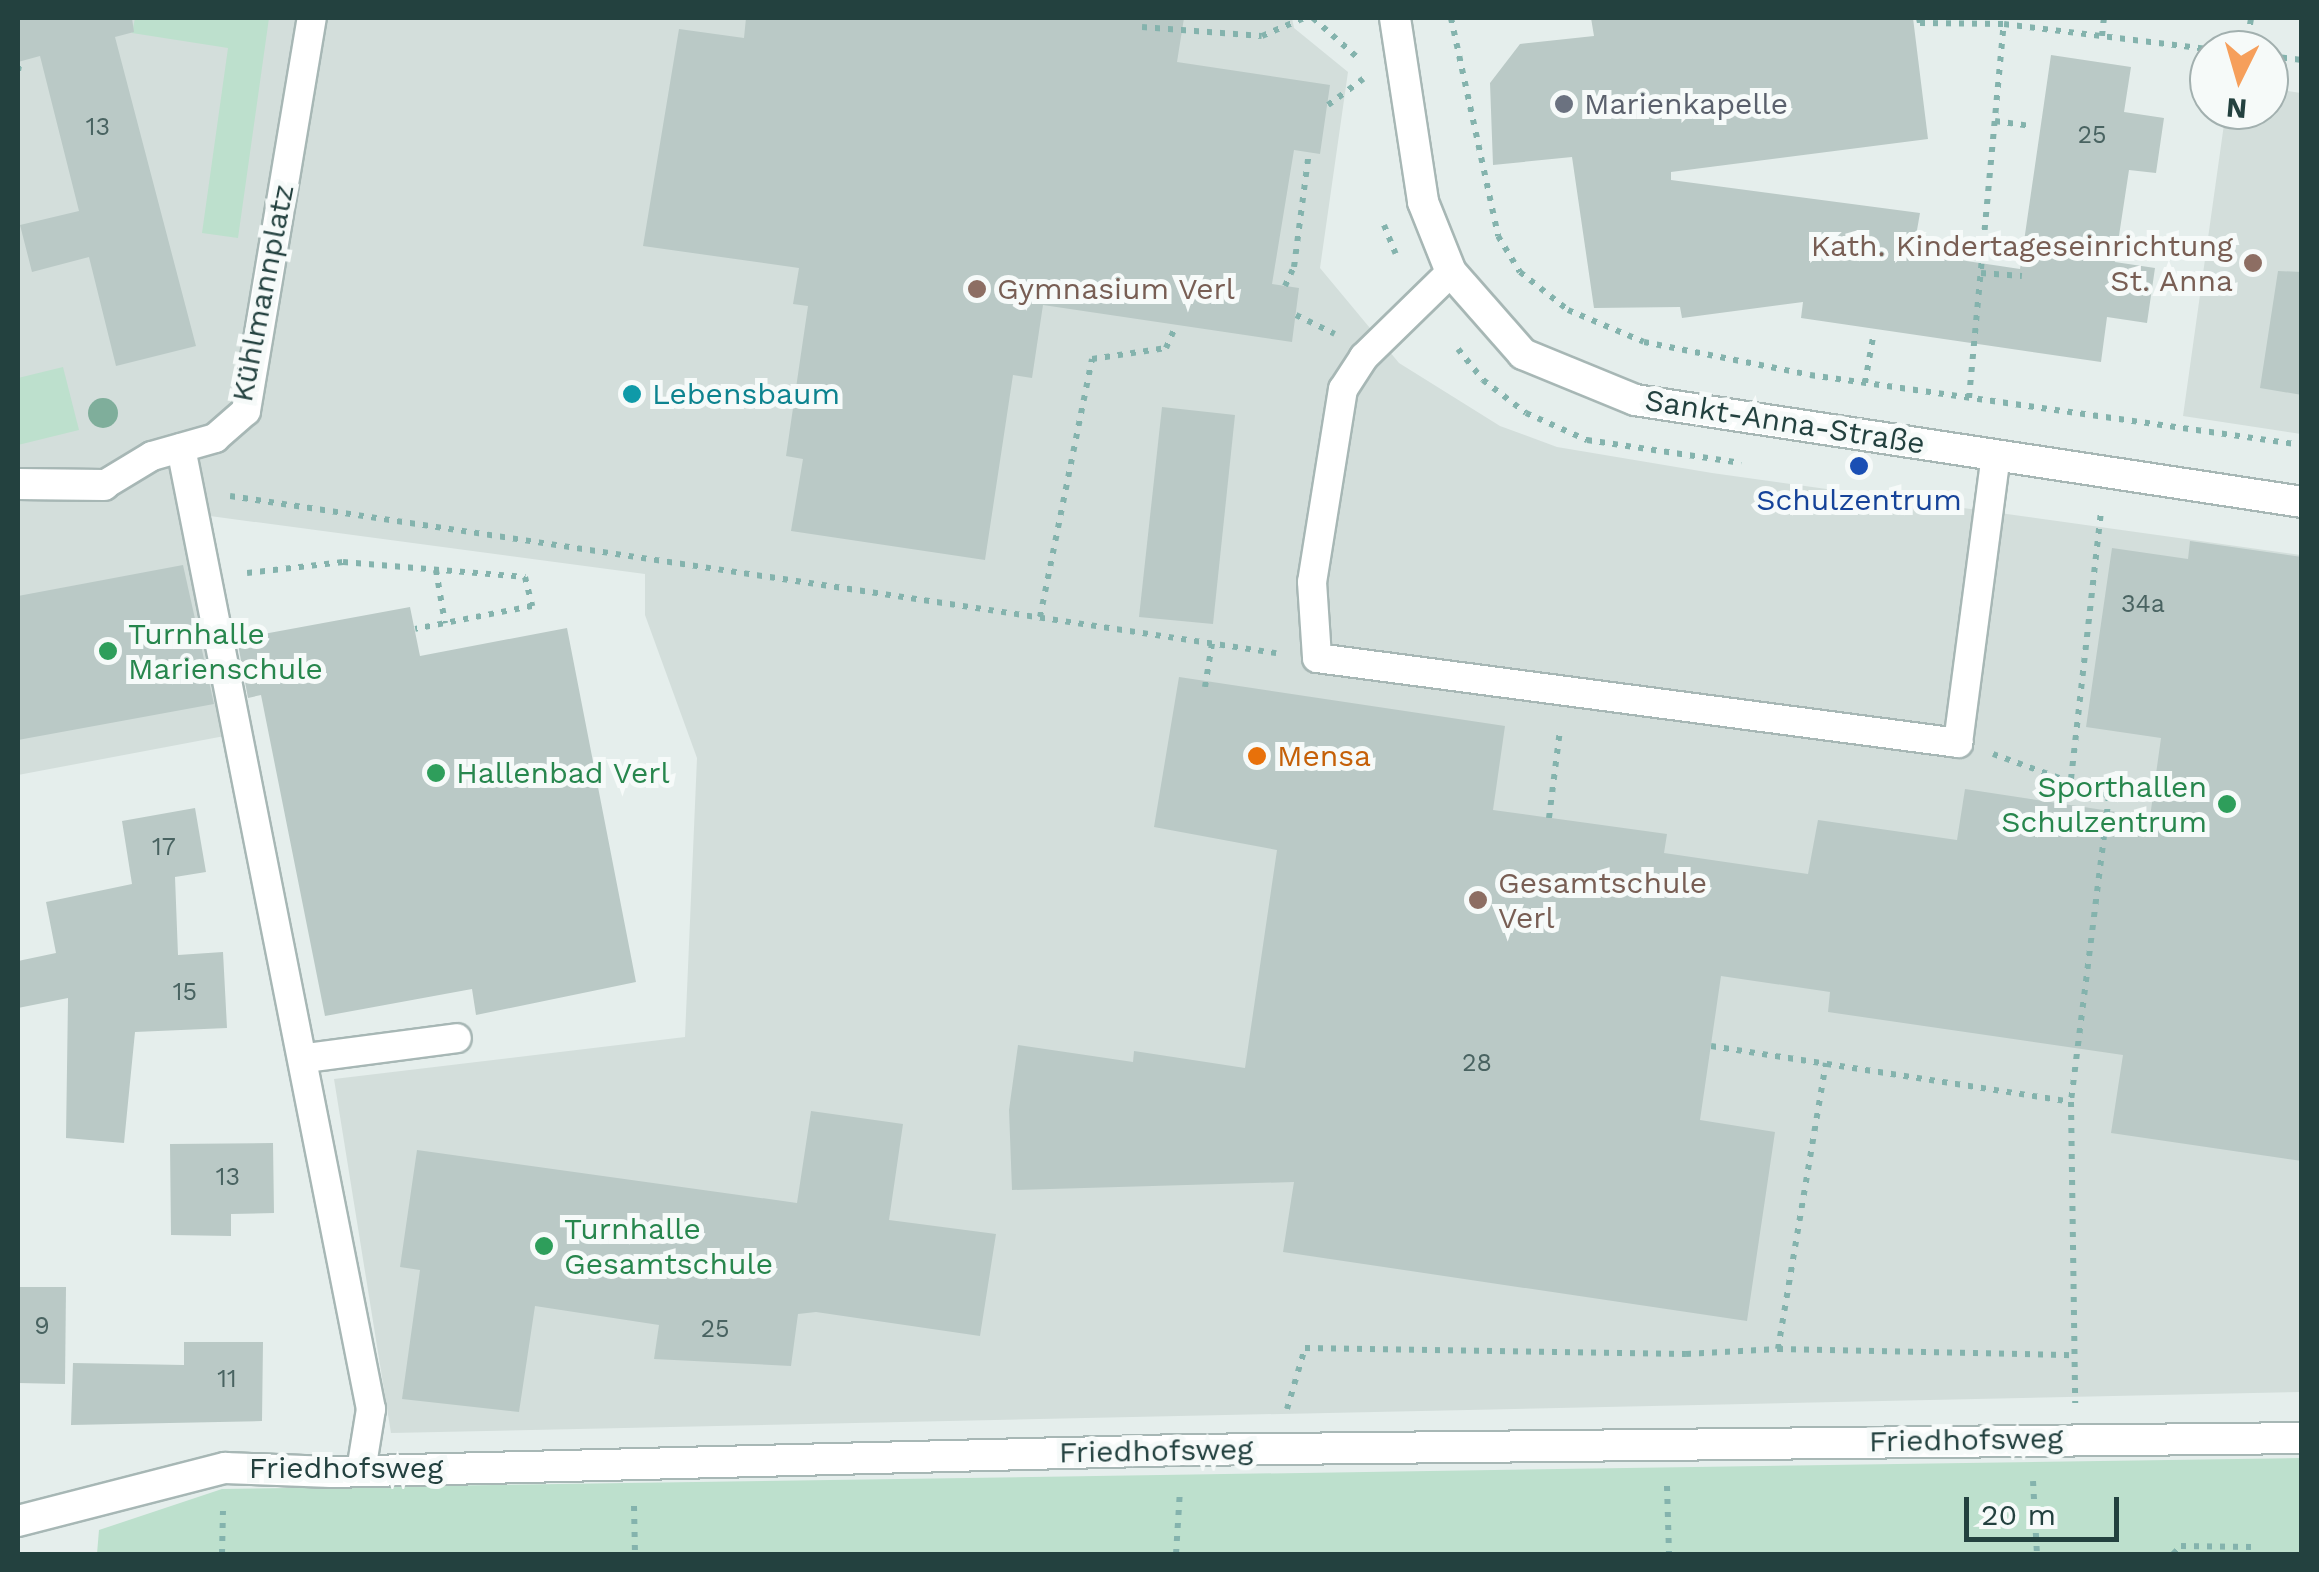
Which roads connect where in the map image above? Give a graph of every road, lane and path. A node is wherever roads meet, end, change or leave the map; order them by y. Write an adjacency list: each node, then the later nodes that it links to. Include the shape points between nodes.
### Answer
1 (312, 18): 27 (lane, Kühlmannplatz, via 246,410 215,438)
2 (1304, 18): 8 (path, via 1262,36)
3 (1395, 18): 18 (street, Sankt-Anna-Straße, via 1423,202)
4 (1451, 18): 24 (path, via 1498,236 1520,272 1568,310 1644,342)
5 (1919, 18): 7 (path)
6 (2104, 18): 9 (path)
7 (2004, 24): 9 (path); 15 (path)
8 (1142, 27)
9 (2102, 36): 10 (path)
10 (2189, 47)
11 (20, 61): 12 (path)
12 (18, 71)
13 (1369, 75): 14 (path)
14 (1328, 105)
15 (1995, 121): 16 (path); 19 (path)
16 (2032, 126)
17 (1309, 152): 21 (path, via 1294,267)
18 (1450, 272): 28 (street, Sankt-Anna-Straße, via 1523,354 1636,400); 40 (lane, via 1364,357 1343,388 1312,582)
19 (1981, 273): 20 (path); 25 (path)
20 (2022, 276)
21 (1285, 286)
22 (1176, 326): 36 (path, via 1166,348 1092,359)
23 (1872, 337): 24 (path)
24 (1865, 383): 25 (path)
25 (1969, 398): 26 (path)
26 (2302, 445)
27 (181, 448): 31 (lane, Kühlmannplatz, via 152,456); 32 (lane)
28 (1996, 455): 29 (street, Sankt-Anna-Straße); 43 (lane)
29 (2106, 472): 33 (street, Sankt-Anna-Straße); 44 (path)
30 (18, 484): 31 (street)
31 (104, 485)
32 (189, 494): 35 (lane); 36 (path)
33 (2302, 502)
34 (436, 570): 35 (path, via 343,562); 37 (path); 37 (path, via 525,577 532,606)
35 (205, 582): 48 (lane)
36 (1040, 617): 39 (path)
37 (445, 623): 38 (path)
38 (415, 629)
39 (1212, 644): 40 (path); 41 (path)
40 (1317, 658): 42 (lane)
41 (1206, 687)
42 (1564, 691): 43 (lane); 45 (path)
43 (1958, 743): 44 (path)
44 (2072, 778): 50 (path, via 2109,796)
45 (1549, 818)
46 (457, 1038): 48 (lane)
47 (1711, 1046): 49 (path)
48 (306, 1058): 59 (lane, via 370,1408)
49 (1826, 1064): 50 (path); 51 (path)
50 (2071, 1102): 52 (path)
51 (1778, 1349): 52 (path); 57 (path, via 1686,1354 1305,1348)
52 (2074, 1354): 54 (path)
53 (2302, 1438): 54 (street, Friedhofsweg)
54 (2076, 1439): 55 (street, Friedhofsweg)
55 (2033, 1440): 56 (street, Friedhofsweg); 64 (path)
56 (1666, 1444): 57 (street, Friedhofsweg); 63 (path)
57 (1275, 1449): 58 (street, Friedhofsweg)
58 (1182, 1450): 59 (street, Friedhofsweg); 62 (path)
59 (346, 1472): 60 (street, Friedhofsweg, via 225,1468)
60 (18, 1522)
61 (2252, 1547): 65 (path, via 2180,1546)
62 (1176, 1554)
63 (1669, 1554)
64 (2037, 1554)
65 (2172, 1554)

